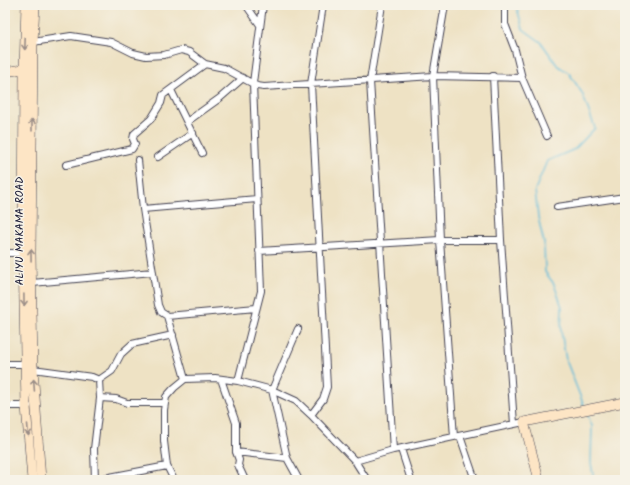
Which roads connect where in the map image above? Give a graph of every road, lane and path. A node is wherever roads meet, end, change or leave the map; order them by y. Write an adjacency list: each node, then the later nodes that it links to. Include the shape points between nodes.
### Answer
1 (26, 5): 12 (street, ALIYU MAKAMA ROAD, one-way to 12)
2 (34, 5): 10 (street, ALIYU MAKAMA ROAD)
3 (246, 5): 9 (street)
4 (263, 5): 9 (street)
5 (323, 5): 20 (street)
6 (382, 5): 18 (street)
7 (445, 5): 14 (street)
8 (505, 5): 17 (street, via 505,24)
9 (260, 25): 19 (street)
10 (33, 42): 11 (street, via 71,36 111,42 133,53 146,56 164,55 181,50 189,52); 12 (street, ALIYU MAKAMA ROAD)
11 (205, 64): 16 (street, via 224,68); 21 (street)
12 (28, 68): 13 (street); 39 (street, ALIYU MAKAMA ROAD); 41 (street, ALIYU MAKAMA ROAD, one-way to 12)
13 (5, 72)
14 (433, 76): 15 (street); 18 (street); 33 (street)
15 (493, 76): 17 (street); 34 (street)
16 (242, 78): 19 (street); 22 (street)
17 (522, 78): 24 (street)
18 (370, 81): 20 (street); 35 (street)
19 (253, 83): 20 (street, via 264,87); 30 (street)
20 (311, 84): 36 (street)
21 (171, 90): 22 (street); 28 (street, via 163,95 151,119 134,134 135,144 132,148)
22 (188, 121): 23 (street)
23 (192, 133): 25 (street); 26 (street)
24 (547, 136)
25 (202, 153)
26 (158, 157)
27 (138, 160): 32 (street)
28 (66, 165)
29 (625, 197): 31 (street)
30 (257, 199): 32 (street); 37 (street)
31 (557, 207)
32 (143, 209): 40 (street)
33 (440, 240): 34 (street); 35 (street); 61 (street)
34 (501, 240): 60 (street)
35 (380, 244): 36 (street); 63 (street)
36 (319, 247): 37 (street); 58 (street, via 327,387 323,399)
37 (259, 251): 42 (street, via 261,291)
38 (5, 253): 39 (street)
39 (23, 253): 47 (street, ALIYU MAKAMA ROAD, one-way to 47)
40 (153, 272): 41 (street); 43 (street, via 158,305 161,312)
41 (32, 283): 47 (street, ALIYU MAKAMA ROAD)
42 (256, 308): 43 (street); 51 (street)
43 (167, 316): 45 (street)
44 (298, 329): 52 (street)
45 (172, 335): 49 (street); 50 (street, via 132,344 121,354 112,371)
46 (5, 364): 47 (street)
47 (29, 367): 50 (street); 57 (street, ALIYU MAKAMA ROAD)
48 (221, 378): 49 (street); 51 (street); 64 (street, via 236,423)
49 (185, 379): 55 (street, via 166,397)
50 (99, 380): 53 (street)
51 (238, 381): 52 (street)
52 (272, 390): 58 (street, via 296,401); 65 (street)
53 (100, 398): 55 (street, via 127,403); 70 (street, via 94,449)
54 (625, 402): 59 (street)
55 (165, 403): 67 (street)
56 (5, 406): 57 (street)
57 (31, 406): 68 (street, ALIYU MAKAMA ROAD, one-way to 68); 69 (street, ALIYU MAKAMA ROAD)
58 (311, 415): 66 (street)
59 (524, 422): 60 (street); 77 (street)
60 (514, 424): 61 (street)
61 (457, 436): 62 (street); 76 (street)
62 (401, 449): 63 (street); 75 (street)
63 (393, 450): 66 (street)
64 (236, 452): 65 (street); 72 (street, via 238,465)
65 (287, 458): 73 (street)
66 (355, 461): 74 (street)
67 (167, 466): 70 (street); 71 (street)
68 (32, 480)
69 (41, 480)
70 (95, 480)
71 (174, 480)
72 (245, 480)
73 (299, 480)
74 (367, 480)
75 (411, 480)
76 (475, 480)
77 (539, 480)

